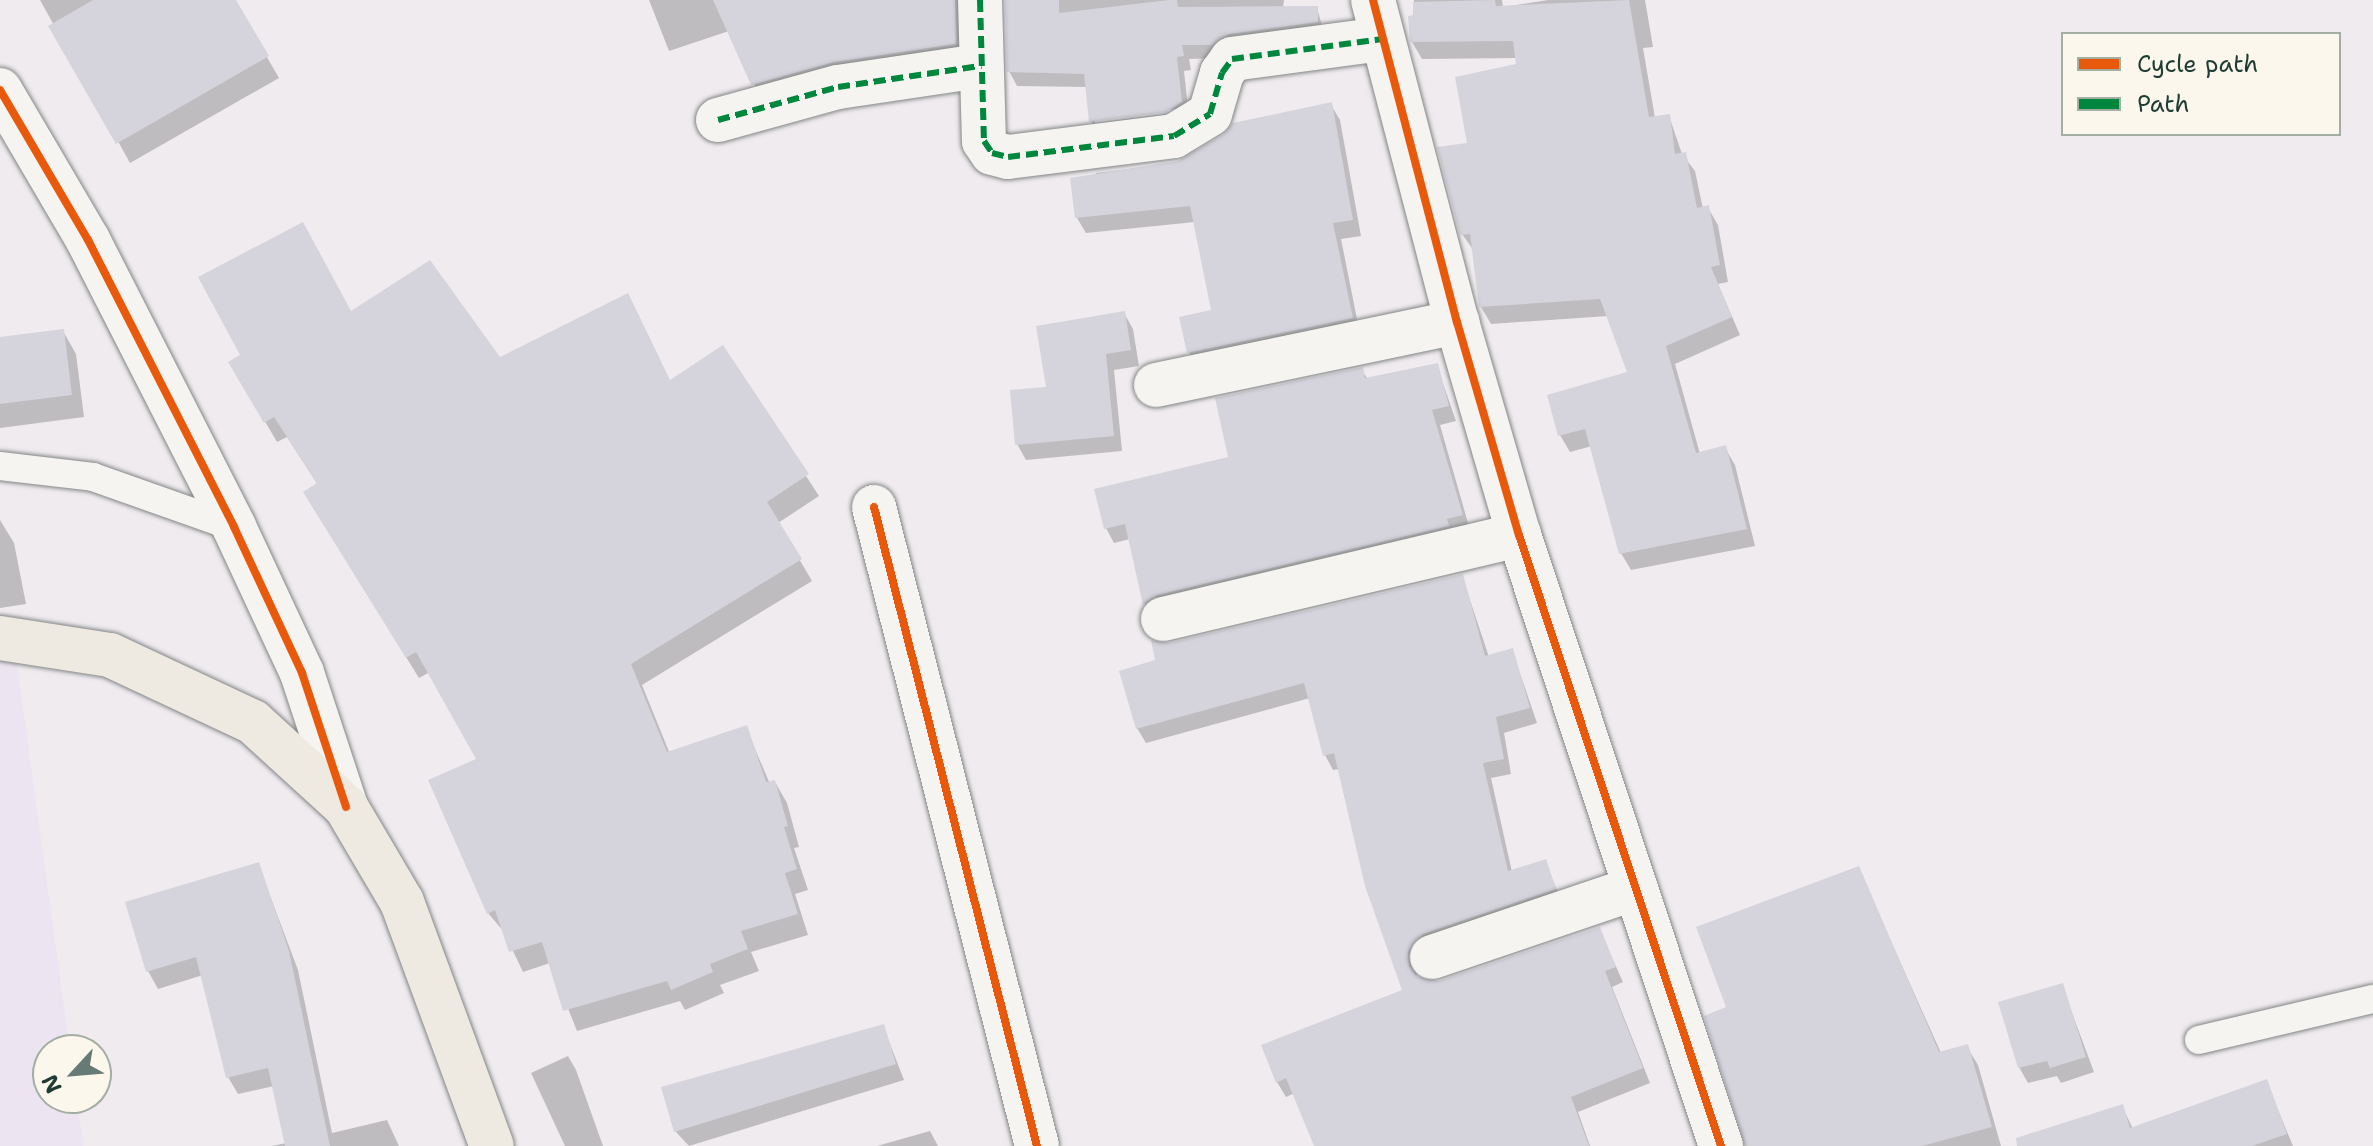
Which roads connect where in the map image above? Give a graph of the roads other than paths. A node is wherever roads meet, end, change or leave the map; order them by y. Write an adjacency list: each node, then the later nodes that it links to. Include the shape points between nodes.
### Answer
1 (980, 0): 3 (street)
2 (1377, 20): 3 (street, via 1232,59 1222,73 1210,114 1174,136 1008,157 992,153 984,141); 6 (street)
3 (981, 66): 5 (street, via 838,87)
4 (0, 90): 10 (street, via 88,240)
5 (718, 120)
6 (1457, 322): 7 (street); 11 (street)
7 (1156, 385)
8 (0, 466): 10 (lane, via 93,477)
9 (874, 507): 20 (street)
10 (234, 527): 14 (street, via 302,673)
11 (1519, 535): 12 (street); 15 (street)
12 (1163, 619)
13 (0, 638): 14 (main road, via 110,655 253,722)
14 (346, 807): 19 (main road, via 402,902)
15 (1636, 888): 16 (street); 21 (street)
16 (1432, 957)
17 (2373, 999): 18 (lane)
18 (2199, 1040)
19 (492, 1146)
20 (1037, 1146)
21 (1721, 1146)

